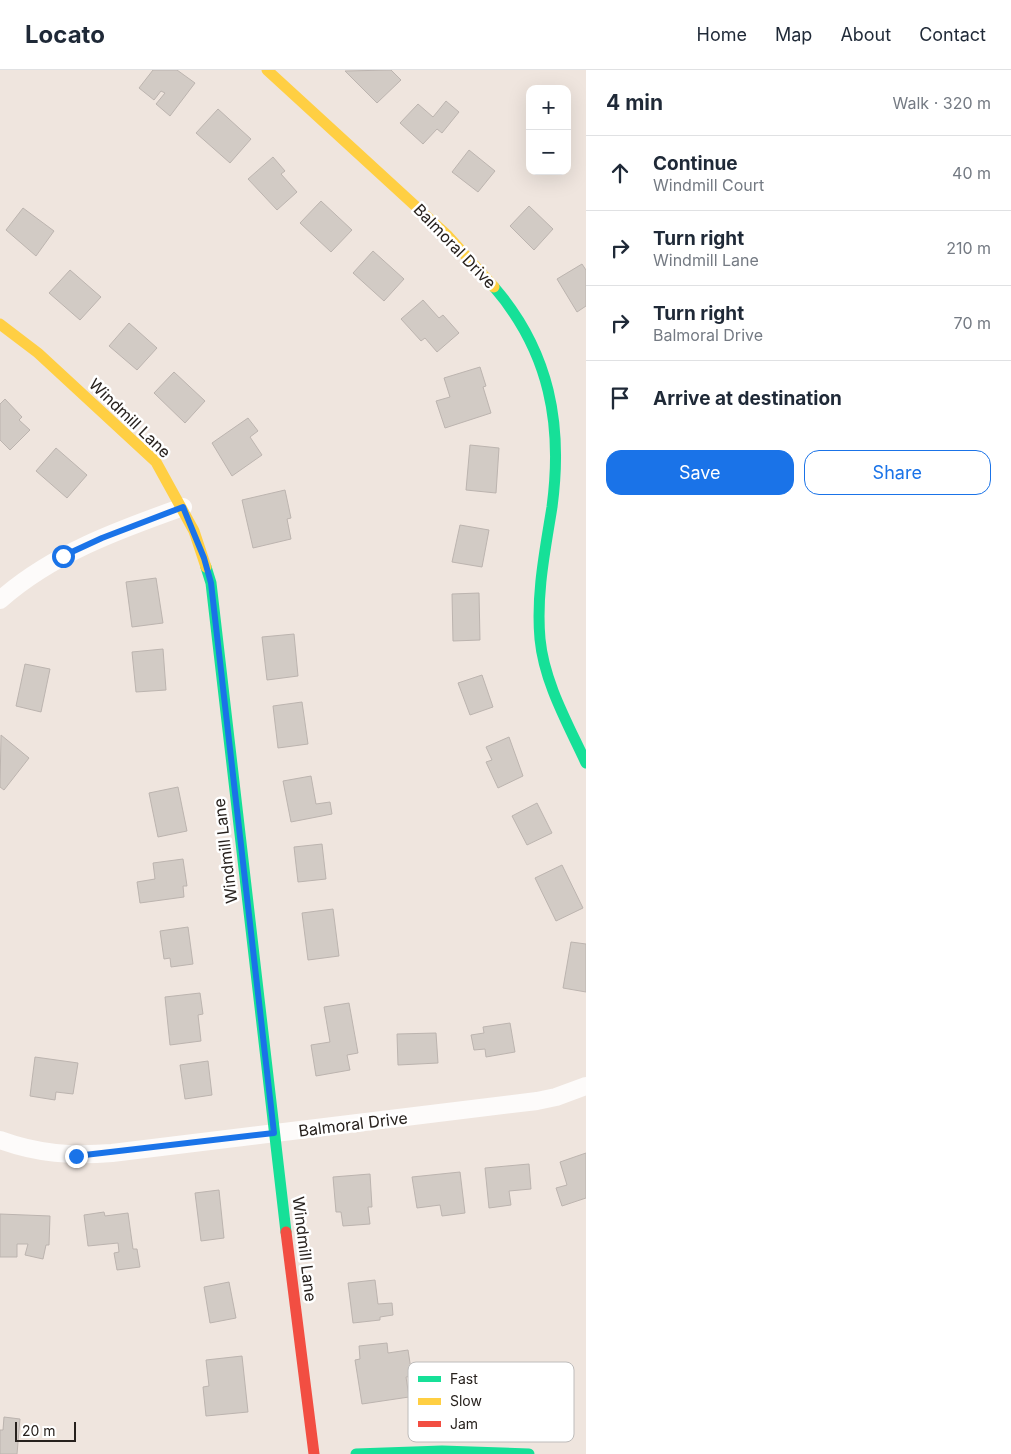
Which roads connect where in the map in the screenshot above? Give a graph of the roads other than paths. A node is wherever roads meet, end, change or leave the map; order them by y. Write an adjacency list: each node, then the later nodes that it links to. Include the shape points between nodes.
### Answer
1 (267, 70): 5 (street, Balmoral Drive, via 488,276 520,322 534,351 550,396 557,445 557,471 543,572 540,639 545,666)
2 (0, 324): 3 (street, Windmill Lane, via 38,353 156,462)
3 (183, 507): 4 (street, via 63,556 17,585); 7 (street, Windmill Lane, via 211,583)
4 (0, 600)
5 (586, 763)
6 (586, 1086): 7 (street, Balmoral Drive, via 537,1101)
7 (274, 1133): 8 (street, Balmoral Drive, via 76,1156 48,1154); 9 (street, Windmill Lane)
8 (0, 1140)
9 (314, 1454)
10 (356, 1454): 11 (street, via 451,1450)
11 (529, 1454)

